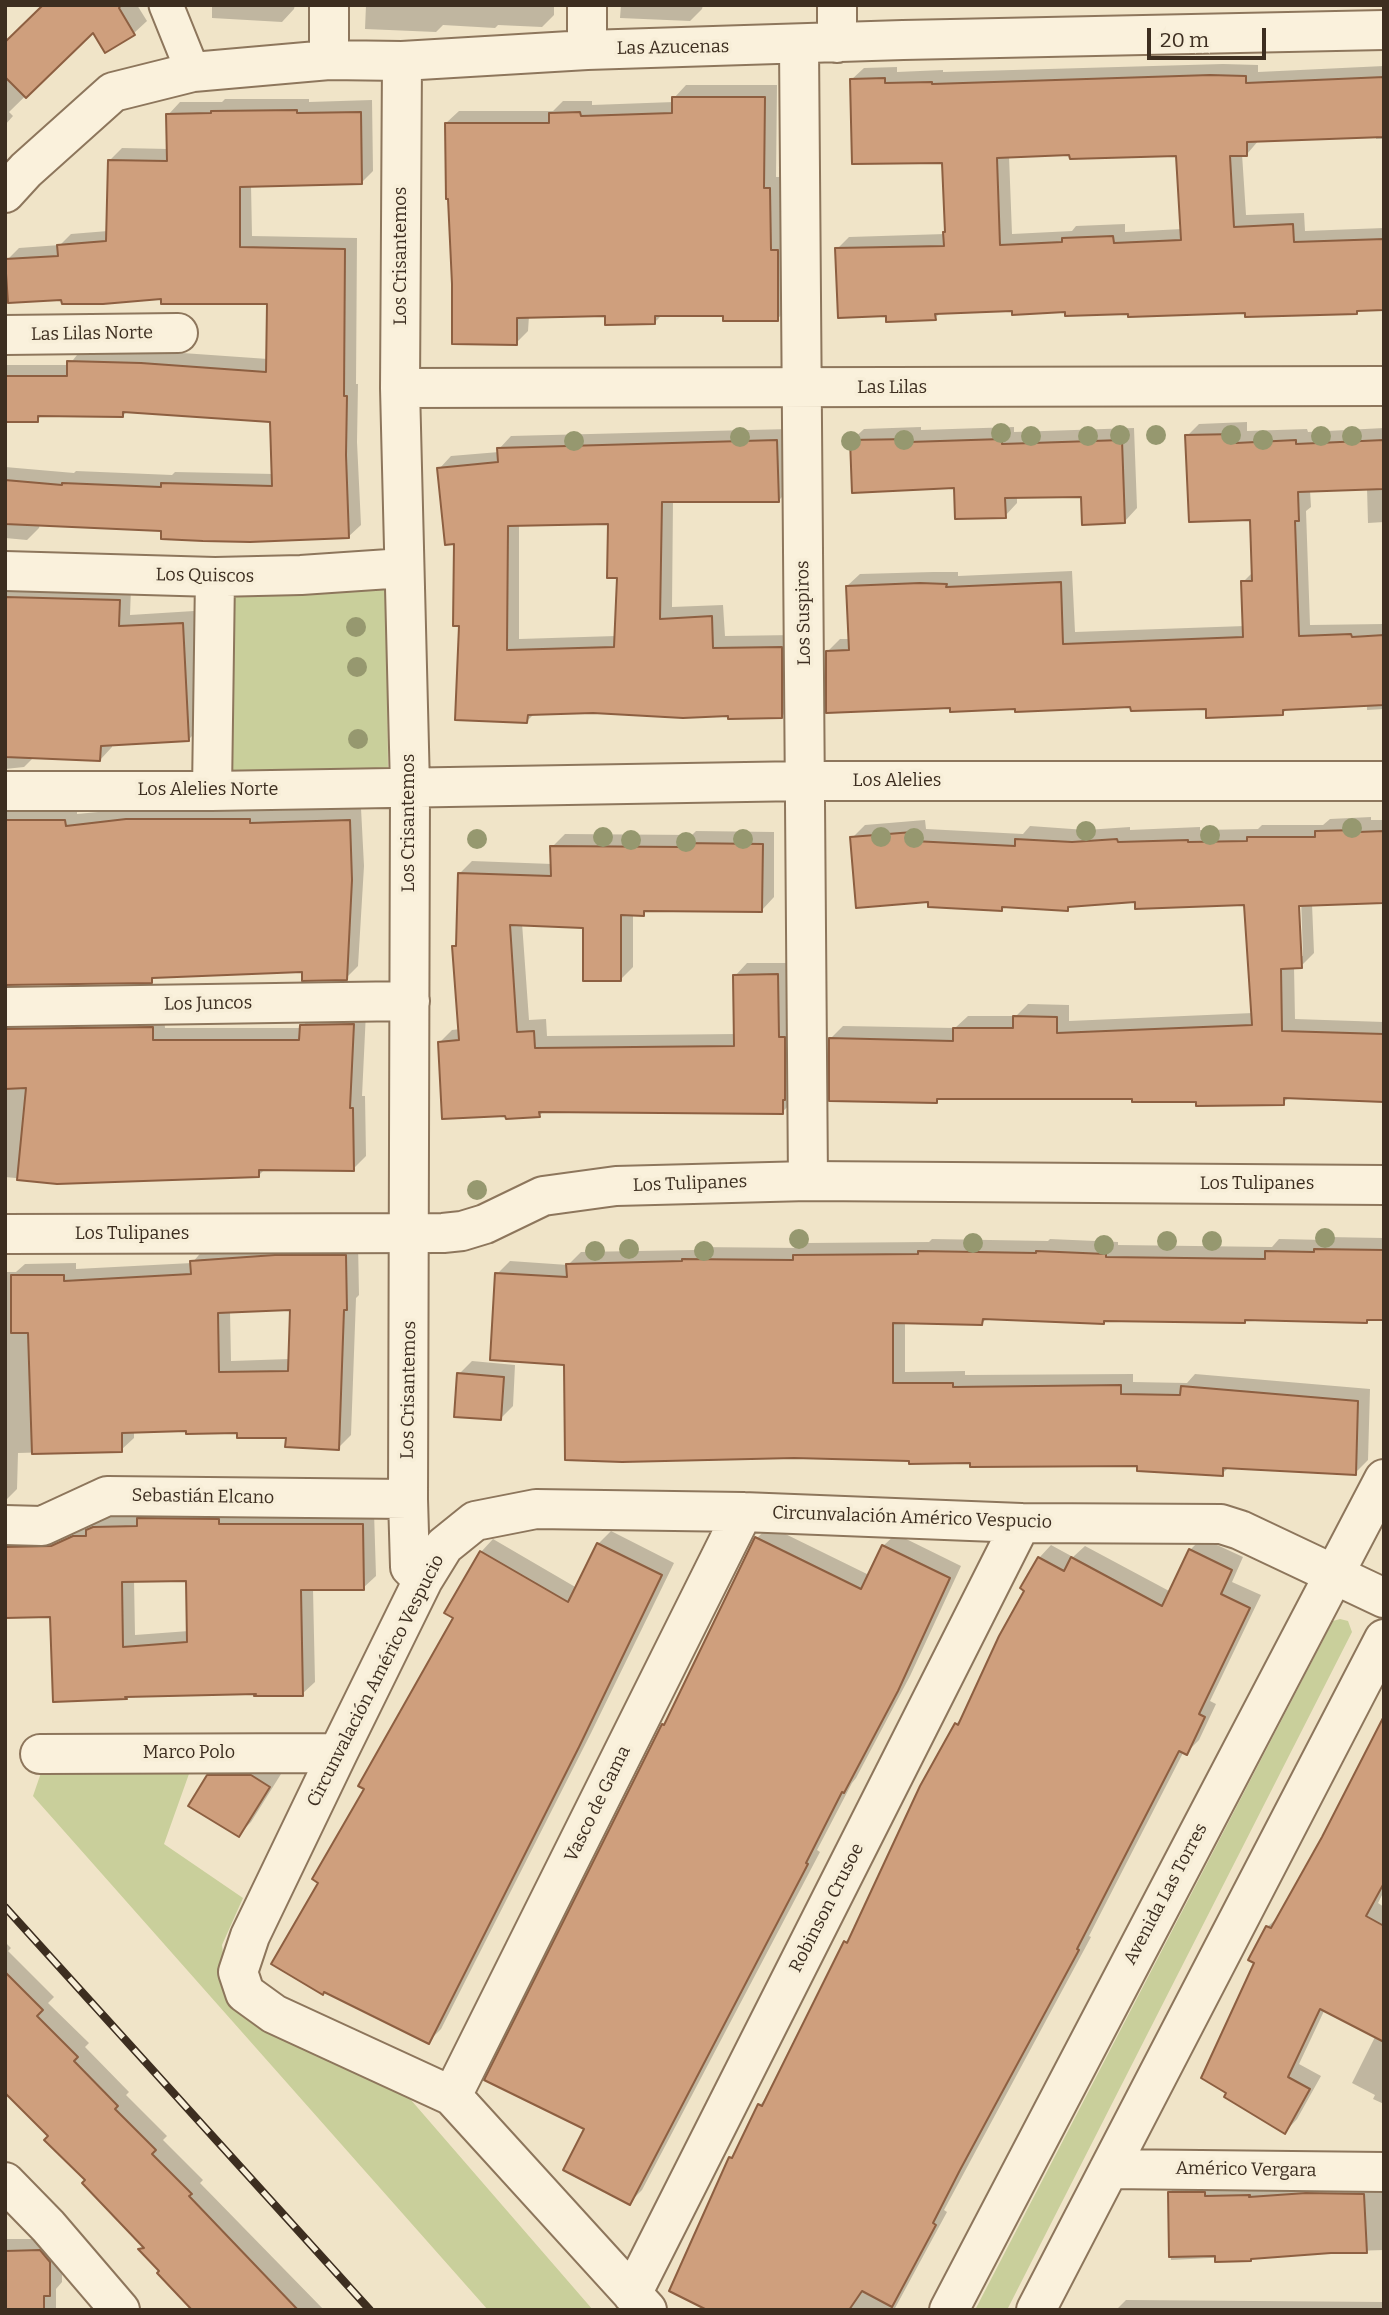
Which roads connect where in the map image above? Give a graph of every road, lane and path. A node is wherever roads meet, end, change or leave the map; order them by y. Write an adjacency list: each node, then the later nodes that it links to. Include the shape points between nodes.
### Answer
1 (166, 5): 11 (street)
2 (329, 5): 9 (street)
3 (587, 5): 8 (street)
4 (1089, 20): 5 (street, Las Azucenas); 6 (street, Las Azucenas)
5 (1363, 22)
6 (837, 24): 7 (street, Las Azucenas)
7 (799, 45): 8 (street, Las Azucenas); 17 (street, Los Suspiros)
8 (587, 50): 10 (street, Las Azucenas)
9 (329, 60): 10 (street, Las Azucenas); 11 (street, Las Azucenas)
10 (402, 61): 16 (street, Los Crisantemos)
11 (193, 72): 12 (street, Las Azucenas, via 113,92)
12 (5, 193)
13 (178, 332): 14 (street, Las Lilas Norte)
14 (5, 335)
15 (1384, 386): 17 (street, Las Lilas)
16 (400, 388): 17 (street, Las Lilas); 18 (street, Los Crisantemos)
17 (802, 388): 21 (street, Los Suspiros)
18 (404, 568): 20 (street, Los Quiscos); 23 (street, Los Crisantemos)
19 (5, 571): 20 (street, Los Quiscos)
20 (215, 577): 25 (street)
21 (805, 781): 22 (street, Los Alelies); 23 (street, Los Alelies); 28 (street, Los Suspiros)
22 (1384, 781)
23 (410, 787): 25 (street, Los Alelies Norte); 26 (street, Los Crisantemos)
24 (5, 790): 25 (street, Los Alelies Norte)
25 (212, 791)
26 (410, 1001): 27 (street, Los Juncos); 31 (street, Los Crisantemos)
27 (5, 1007)
28 (808, 1181): 29 (street, Los Tulipanes); 31 (street, Los Tulipanes, via 616,1186 560,1193 542,1196 462,1231)
29 (1384, 1185)
30 (5, 1234): 31 (street, Los Tulipanes)
31 (410, 1234): 33 (street, Los Crisantemos)
32 (1384, 1479): 37 (street, Avenida Las Torres)
33 (408, 1499): 36 (street, Sebastián Elcano, via 107,1496 42,1526); 38 (street, Los Crisantemos, via 410,1567)
34 (743, 1511): 35 (street, Circunvalación Américo Vespucio); 38 (street, Circunvalación Américo Vespucio, via 536,1509 475,1521 444,1546); 43 (street, Vasco de Gama)
35 (1021, 1523): 37 (street, Circunvalación Américo Vespucio, via 1220,1524); 47 (street, Robinson Crusoe)
36 (5, 1525)
37 (1334, 1574): 39 (street, Circunvalación Américo Vespucio); 49 (street, Avenida Las Torres)
38 (423, 1580): 41 (street, Circunvalación Américo Vespucio)
39 (1384, 1598)
40 (1384, 1639): 44 (street)
41 (338, 1753): 42 (street, Marco Polo); 43 (street, Circunvalación Américo Vespucio, via 250,1936 238,1972 245,1993 274,2014)
42 (40, 1754)
43 (452, 2096): 47 (street, Circunvalación Américo Vespucio)
44 (1109, 2169): 45 (street, Américo Vergara); 50 (street)
45 (1384, 2172)
46 (5, 2182): 48 (street)
47 (640, 2302)
48 (120, 2310)
49 (949, 2310)
50 (1036, 2310)

